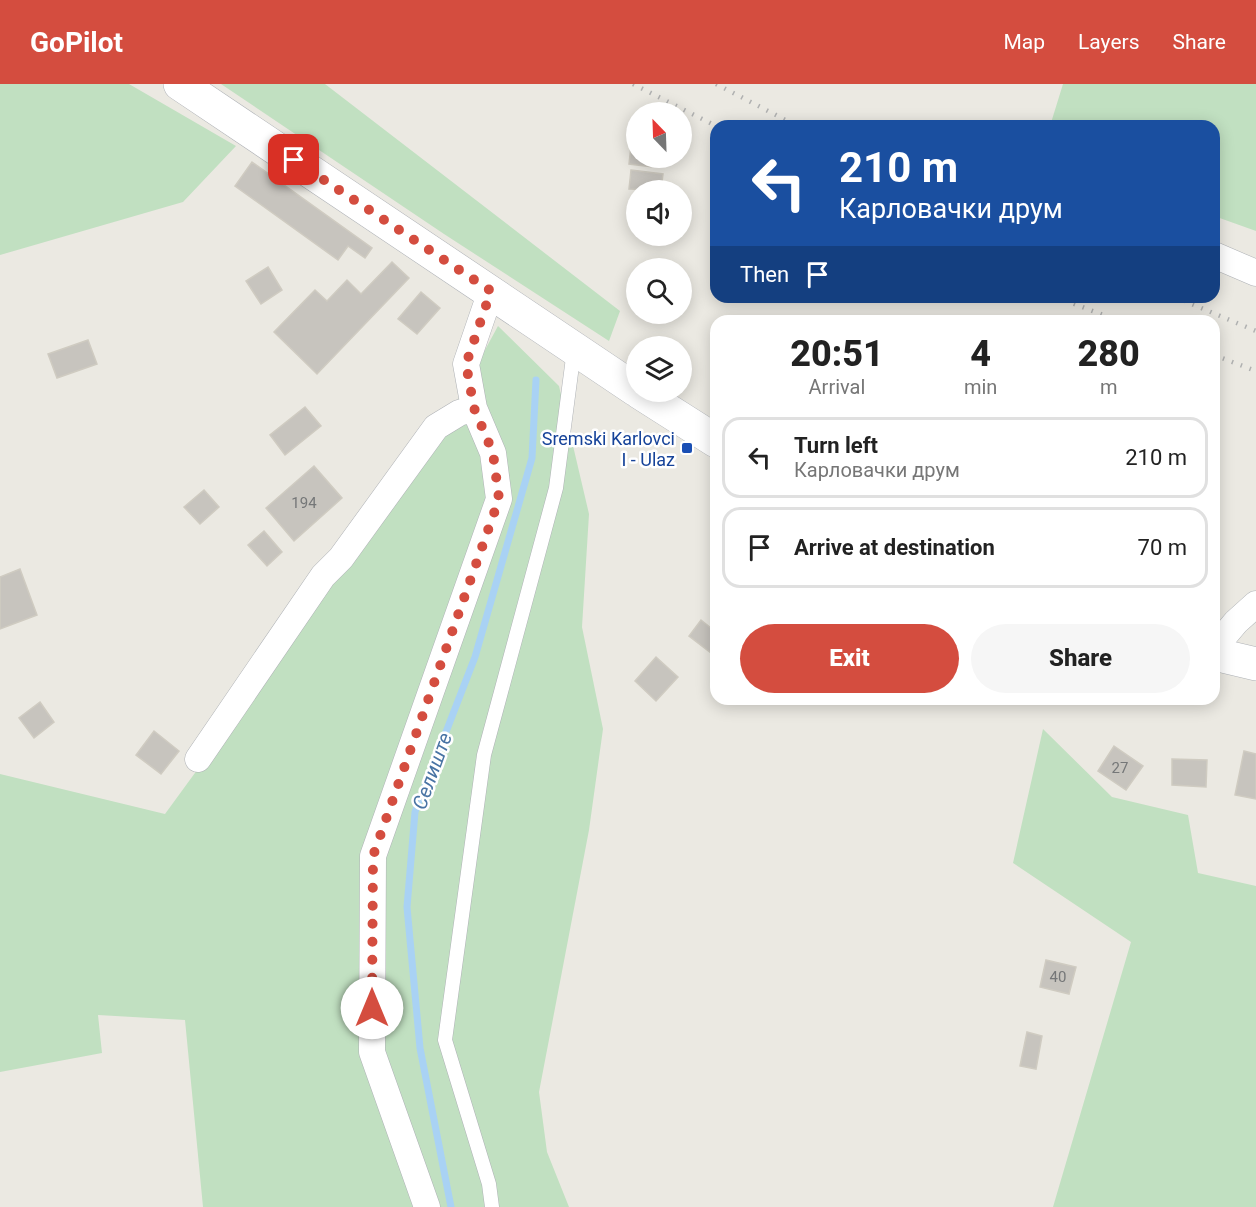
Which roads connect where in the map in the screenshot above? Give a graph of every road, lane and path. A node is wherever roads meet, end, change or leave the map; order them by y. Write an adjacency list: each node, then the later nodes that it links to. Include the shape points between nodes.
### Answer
1 (180, 84): 4 (main road)
2 (1220, 258): 3 (street)
3 (1256, 273)
4 (491, 291): 5 (main road); 8 (street, via 466,364)
5 (575, 348): 6 (main road); 16 (lane, via 556,488 484,754 445,1040 489,1184)
6 (626, 383)
7 (654, 402): 9 (main road)
8 (474, 408): 14 (street, via 436,427 341,558 323,576); 15 (street, via 493,453 499,499 373,856 372,1052)
9 (710, 437)
10 (1256, 604): 11 (street)
11 (1220, 641)
12 (1220, 655): 13 (main road)
13 (1256, 664)
14 (198, 759)
15 (427, 1207)
16 (492, 1207)

